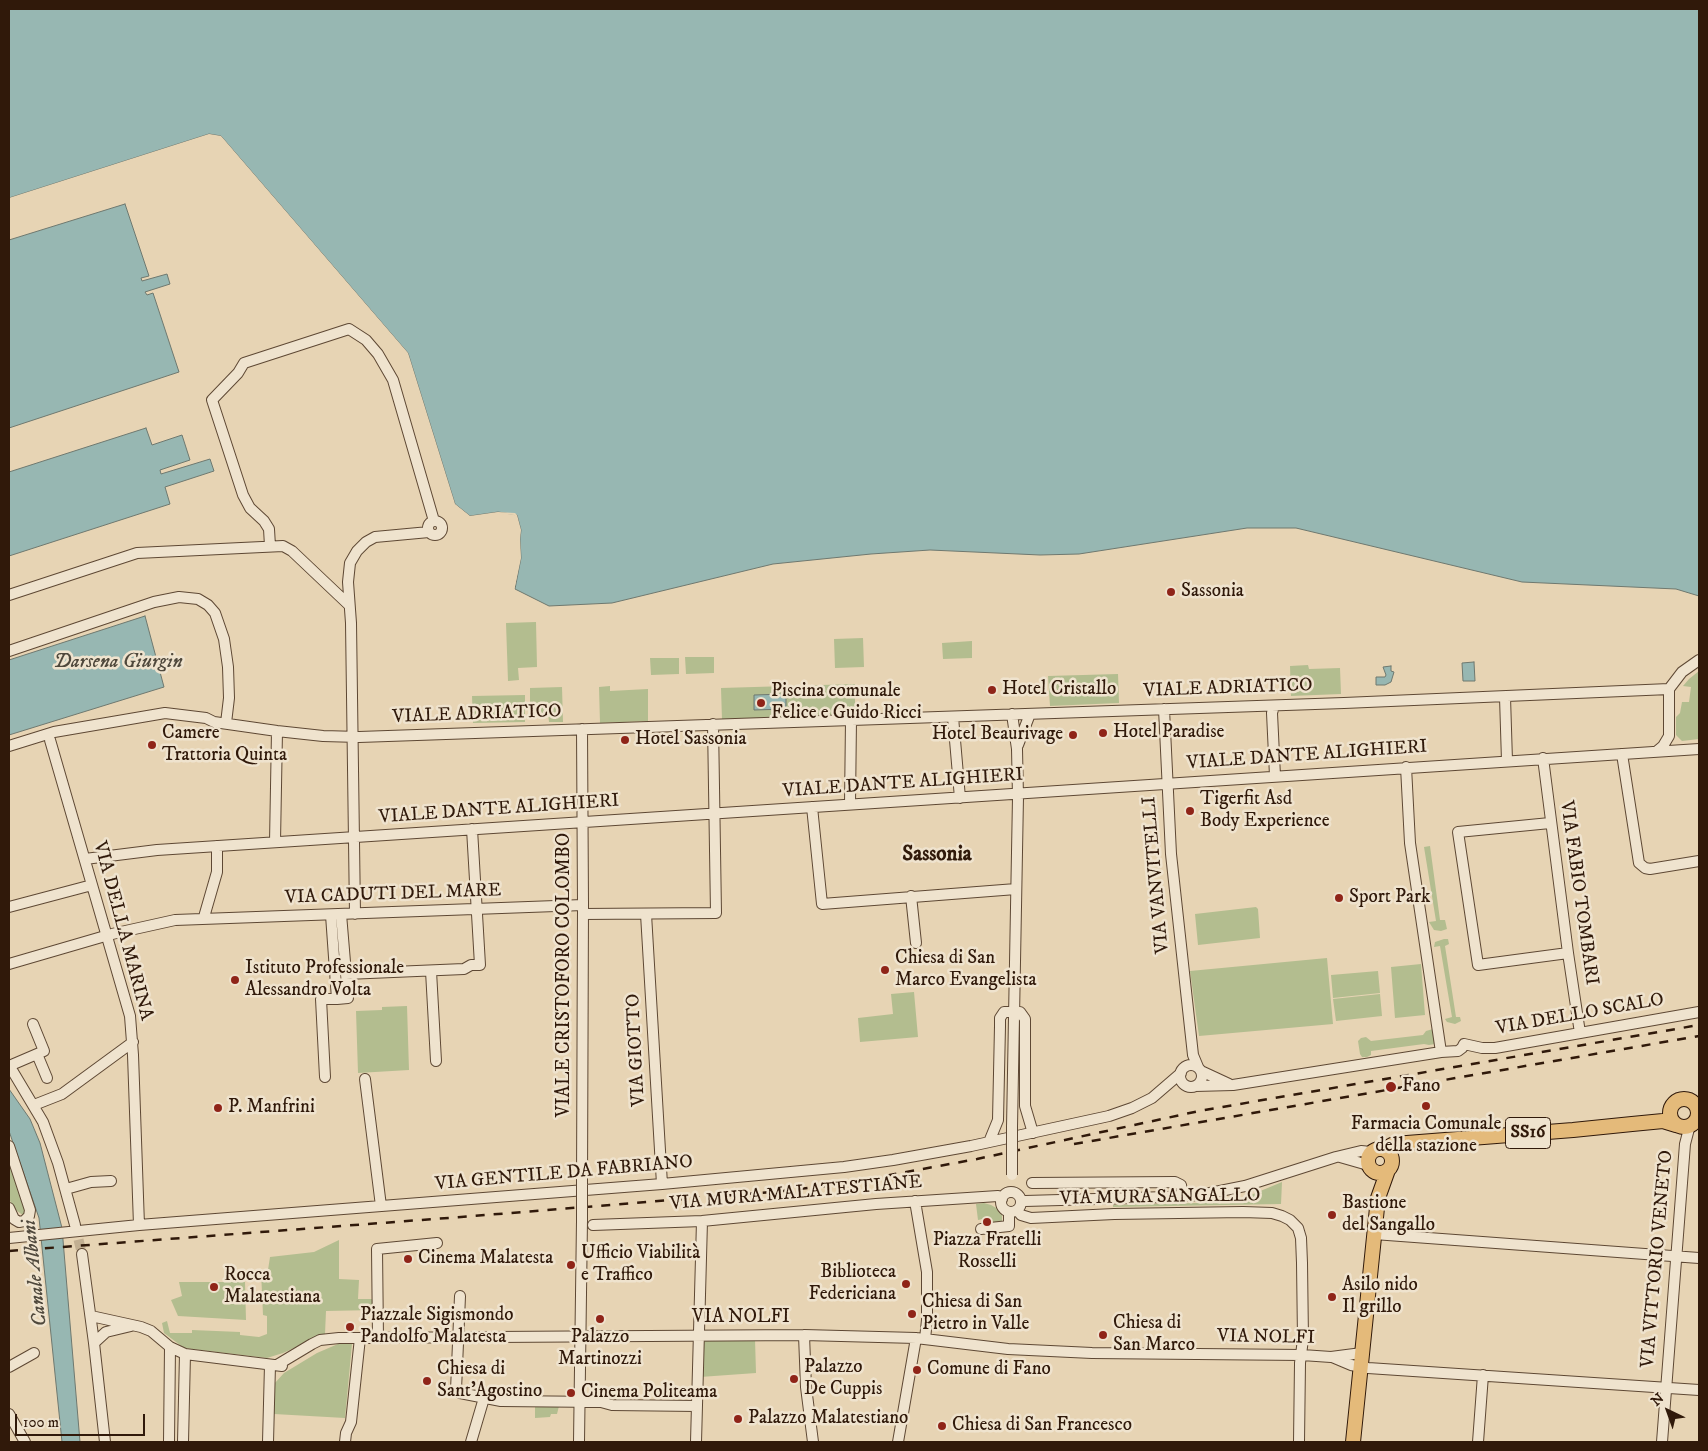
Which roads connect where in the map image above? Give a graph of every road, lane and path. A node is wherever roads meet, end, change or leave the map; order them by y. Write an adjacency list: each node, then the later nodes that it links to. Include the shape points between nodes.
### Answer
1 (270, 546): 2 (street, via 137,553); 3 (street, via 283,546 292,551); 3 (street, via 269,529 243,495 212,400 244,363 349,329 366,340 393,380 434,521 428,526 429,532 375,537 366,542 350,563)
2 (9, 594)
3 (349, 605): 18 (street)
4 (9, 651): 14 (street, via 154,602 179,597 198,599 215,613 224,639 230,698)
5 (1699, 660): 6 (street, via 1682,672)
6 (1669, 689): 7 (street, VIALE ADRIATICO); 23 (street, via 1668,736)
7 (1505, 697): 8 (street, VIALE ADRIATICO); 26 (street)
8 (1274, 706): 9 (street, VIALE ADRIATICO); 28 (street)
9 (1164, 709): 11 (street, VIALE ADRIATICO); 29 (street, VIA VANVITELLI)
10 (1012, 714): 11 (street, VIALE ADRIATICO); 12 (street, VIALE ADRIATICO); 21 (street)
11 (1030, 714): 21 (street)
12 (952, 717): 13 (street, VIALE ADRIATICO); 31 (street)
13 (851, 720): 15 (street, VIALE ADRIATICO); 32 (street)
14 (226, 724): 17 (street, VIALE ADRIATICO); 20 (street, VIALE ADRIATICO, via 206,718 159,713 54,732)
15 (713, 724): 16 (street, VIALE ADRIATICO); 34 (street)
16 (582, 729): 18 (street, VIALE ADRIATICO); 35 (street, VIALE CRISTOFORO COLOMBO)
17 (277, 731): 18 (street, VIALE ADRIATICO); 39 (street)
18 (353, 737): 38 (street)
19 (50, 740): 41 (street, VIA DELLA MARINA)
20 (9, 746)
21 (1016, 749): 30 (street)
22 (1699, 749): 23 (street, VIALE DANTE ALIGHIERI)
23 (1657, 751): 24 (street, VIALE DANTE ALIGHIERI)
24 (1622, 754): 25 (street, VIALE DANTE ALIGHIERI); 42 (street, via 1639,863 1650,869)
25 (1543, 758): 26 (street, VIALE DANTE ALIGHIERI); 36 (street, VIA FABIO TOMBARI)
26 (1507, 760): 27 (street, VIALE DANTE ALIGHIERI)
27 (1406, 767): 28 (street, VIALE DANTE ALIGHIERI); 66 (street, via 1410,843)
28 (1275, 776): 29 (street, VIALE DANTE ALIGHIERI)
29 (1168, 783): 30 (street, VIALE DANTE ALIGHIERI); 64 (street, VIA VANVITELLI, via 1171,854)
30 (1018, 794): 31 (street, VIALE DANTE ALIGHIERI); 44 (street)
31 (960, 798): 32 (street, VIALE DANTE ALIGHIERI)
32 (850, 804): 33 (street, VIALE DANTE ALIGHIERI)
33 (812, 807): 34 (street, VIALE DANTE ALIGHIERI); 45 (street, via 822,904)
34 (714, 814): 35 (street, VIALE DANTE ALIGHIERI); 51 (street, VIA CADUTI DEL MARE, via 716,913)
35 (583, 822): 37 (street, VIALE DANTE ALIGHIERI); 47 (street, VIALE CRISTOFORO COLOMBO)
36 (1550, 822): 55 (street, VIA FABIO TOMBARI); 55 (street, via 1458,832 1478,965)
37 (472, 829): 38 (street, VIALE DANTE ALIGHIERI); 48 (street)
38 (355, 838): 39 (street, VIALE DANTE ALIGHIERI); 50 (street)
39 (275, 842): 40 (street, VIALE DANTE ALIGHIERI)
40 (217, 846): 41 (street, VIALE DANTE ALIGHIERI); 52 (street, via 217,868)
41 (85, 859): 43 (street, VIA DELLA MARINA)
42 (1699, 861)
43 (92, 885): 46 (street); 53 (street, VIA DELLA MARINA)
44 (1016, 889): 45 (street); 60 (street)
45 (911, 896): 54 (street)
46 (9, 907)
47 (583, 909): 48 (street, VIA CADUTI DEL MARE); 51 (street, VIA CADUTI DEL MARE); 118 (street, VIALE CRISTOFORO COLOMBO, bridge)
48 (476, 910): 50 (street, VIA CADUTI DEL MARE); 57 (street, via 480,965)
49 (336, 914): 50 (street, VIA CADUTI DEL MARE); 52 (street, VIA CADUTI DEL MARE); 58 (street); 59 (street)
50 (355, 914)
51 (646, 914): 92 (street, VIA GIOTTO)
52 (204, 918): 53 (street, VIA CADUTI DEL MARE, via 166,921)
53 (107, 935): 56 (street, VIA CADUTI DEL MARE); 65 (street, VIA DELLA MARINA, via 130,1016)
54 (916, 943)
55 (1568, 952): 63 (street, VIA FABIO TOMBARI)
56 (9, 964)
57 (431, 971): 58 (street); 68 (street)
58 (346, 974): 59 (street, via 348,998)
59 (337, 999): 72 (street, via 321,999)
60 (1015, 1011): 83 (street, via 1025,1018 1025,1106); 85 (street, via 1004,1012 1000,1018 998,1120); 94 (street, bridge, via 1012,1175)
61 (1699, 1012): 63 (street, VIA DELLO SCALO)
62 (33, 1024): 67 (street, via 44,1051)
63 (1580, 1033): 66 (street, VIA DELLO SCALO, via 1495,1048 1464,1044 1458,1051)
64 (1192, 1038): 70 (street, VIA VANVITELLI, via 1193,1055); 71 (street, VIA VANVITELLI)
65 (133, 1042): 79 (street, via 62,1094); 102 (street, VIA DELLA MARINA)
66 (1441, 1052): 75 (street, VIA DELLO SCALO)
67 (37, 1054): 69 (street); 73 (street)
68 (436, 1061)
69 (9, 1065): 79 (street)
70 (1199, 1069): 71 (street, via 1191,1065); 75 (street); 76 (street, via 1201,1082)
71 (1183, 1070): 76 (street, via 1182,1082); 77 (street, VIA GENTILE DA FABRIANO)
72 (325, 1077)
73 (47, 1078)
74 (365, 1079): 98 (street)
75 (1232, 1085): 76 (street, VIA DELLO SCALO)
76 (1191, 1086): 77 (street, VIA GENTILE DA FABRIANO)
77 (1163, 1089): 83 (street, VIA GENTILE DA FABRIANO, via 1143,1103 1109,1116)
78 (1698, 1105): 80 (main road, SS16, via 1683,1099); 82 (main road, SS16, via 1698,1114)
79 (34, 1106): 93 (street, via 51,1140)
80 (1670, 1108): 81 (main road, SS16); 82 (main road, via 1671,1119)
81 (1632, 1124): 82 (main road, SS16, via 1662,1122); 86 (main road, SS16)
82 (1688, 1127): 84 (street); 110 (street, VIA VITTORIO VENETO)
83 (1033, 1133): 85 (street, VIA GENTILE DA FABRIANO)
84 (1699, 1138)
85 (989, 1142): 92 (street, VIA GENTILE DA FABRIANO, via 929,1155 844,1167)
86 (1424, 1142): 88 (main road, via 1392,1145); 89 (main road, via 1406,1151)
87 (9, 1146): 99 (street, via 30,1210 29,1216 19,1222)
88 (1374, 1159): 89 (main road, via 1378,1173); 89 (main road, via 1390,1154); 95 (street, via 1361,1151 1237,1188); 96 (main road)
89 (1390, 1168): 96 (main road)
90 (111, 1181): 93 (street, via 91,1182)
91 (1032, 1183): 95 (street, via 1175,1182 1181,1185)
92 (662, 1184): 98 (street, VIA GENTILE DA FABRIANO)
93 (66, 1189): 104 (street)
94 (1006, 1196): 97 (street, VIA MURA MALATESTIANE); 100 (street, via 1016,1194); 100 (street, via 1003,1207)
95 (1183, 1196): 100 (street, via 1025,1201)
96 (1378, 1198): 106 (main road)
97 (915, 1201): 101 (street, VIA MURA MALATESTIANE); 121 (street, via 928,1272 927,1320)
98 (381, 1206): 102 (street, VIA GENTILE DA FABRIANO)
99 (9, 1208)
100 (1016, 1208): 105 (street, via 1009,1226); 126 (street, VIA MURA SANGALLO, via 1021,1215 1031,1218 1253,1213 1290,1220 1298,1228 1301,1238)
101 (702, 1221): 103 (street, VIA MURA MALATESTIANE); 116 (street)
102 (139, 1225): 104 (street, VIA GENTILE DA FABRIANO)
103 (593, 1225)
104 (74, 1229): 107 (street, VIA GENTILE DA FABRIANO)
105 (981, 1229)
106 (1374, 1234): 110 (street); 127 (main road)
107 (9, 1238)
108 (437, 1243): 120 (street, via 377,1249)
109 (82, 1254): 113 (street)
110 (1675, 1256): 111 (street); 131 (street, VIA VITTORIO VENETO)
111 (1699, 1258)
112 (460, 1296): 117 (street)
113 (91, 1316): 114 (street); 122 (street)
114 (134, 1325): 122 (street, via 106,1332); 123 (street, via 152,1331)
115 (804, 1335): 116 (street, VIA NOLFI); 121 (street, VIA NOLFI); 146 (street)
116 (698, 1336): 118 (street, VIA NOLFI); 135 (street)
117 (459, 1337): 118 (street, VIA NOLFI); 120 (street, VIA NOLFI); 133 (street, via 456,1390)
118 (580, 1337): 134 (street, VIALE CRISTOFORO COLOMBO)
119 (360, 1338): 120 (street, VIA NOLFI); 128 (street, VIA NOLFI, via 329,1339 312,1344); 143 (street, via 351,1422)
120 (378, 1338)
121 (920, 1339): 126 (street, VIA NOLFI, via 1092,1353); 147 (street)
122 (94, 1343): 139 (street)
123 (170, 1347): 125 (street); 140 (street)
124 (34, 1353): 129 (street)
125 (185, 1354): 128 (street); 141 (street)
126 (1302, 1355): 127 (street, VIA NOLFI); 148 (street, VIA MURA SANGALLO)
127 (1361, 1360): 130 (street, VIA NOLFI); 149 (main road)
128 (273, 1365): 142 (street, via 276,1373 270,1384)
129 (9, 1367)
130 (1483, 1375): 131 (street, VIA NOLFI); 150 (street)
131 (1665, 1388): 132 (street, VIA NOLFI); 151 (street, VIA VITTORIO VENETO)
132 (1699, 1390)
133 (484, 1398): 134 (street); 144 (street)
134 (580, 1402): 135 (street); 145 (street, VIALE CRISTOFORO COLOMBO)
135 (697, 1406): 137 (street)
136 (9, 1414): 138 (street)
137 (696, 1438)
138 (25, 1442)
139 (105, 1442)
140 (168, 1442)
141 (183, 1442)
142 (268, 1442)
143 (345, 1442)
144 (470, 1442)
145 (579, 1442)
146 (813, 1442)
147 (898, 1442)
148 (1299, 1442)
149 (1353, 1442)
150 (1478, 1442)
151 (1662, 1442)

